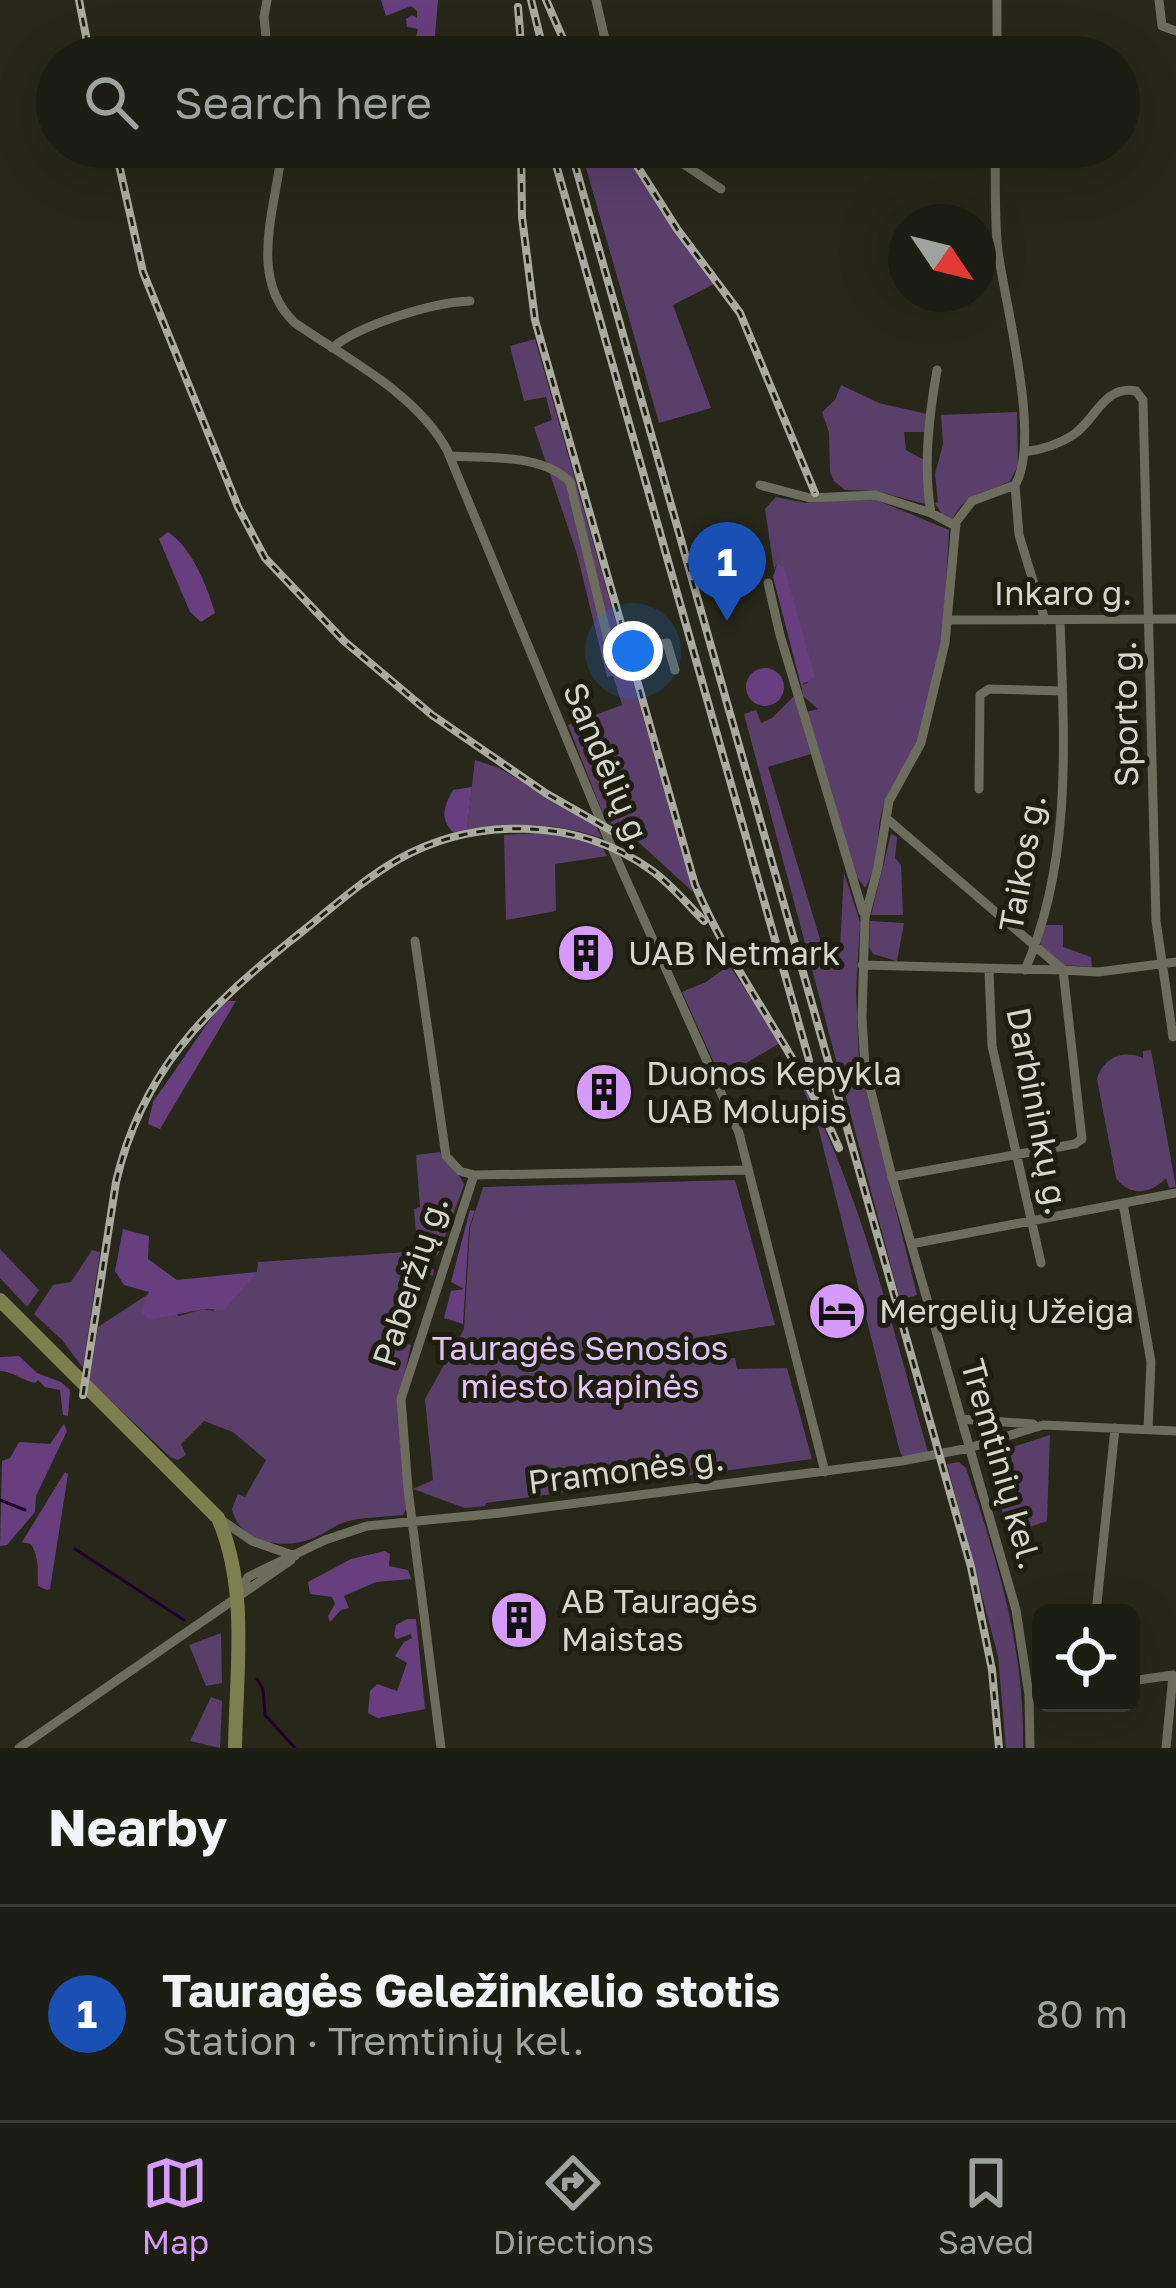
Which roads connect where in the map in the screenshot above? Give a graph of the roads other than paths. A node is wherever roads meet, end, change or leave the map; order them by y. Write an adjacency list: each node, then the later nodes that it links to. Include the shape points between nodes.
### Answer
1 (267, 0): 6 (street)
2 (596, 0): 7 (street)
3 (997, 0): 8 (street)
4 (1159, 0): 5 (street, via 1162,26)
5 (1176, 31)
6 (266, 36)
7 (604, 36)
8 (997, 36)
9 (280, 168): 14 (street, Sandėlių g., via 268,280 280,308)
10 (690, 168): 12 (street)
11 (996, 168): 16 (street)
12 (722, 189)
13 (470, 301): 14 (street, via 403,316)
14 (332, 348): 17 (street, Sandėlių g., via 414,408)
15 (937, 370): 20 (street)
16 (1024, 452): 19 (street); 27 (street, Sporto g., via 1070,437 1110,396 1136,391 1144,407)
17 (450, 456): 28 (street, via 543,464 563,474 610,648 668,644); 45 (street, Sandėlių g., via 725,1098)
18 (760, 485): 20 (street, via 810,498 875,495)
19 (1015, 485): 21 (street, via 972,501); 25 (street, via 1019,535)
20 (931, 513): 21 (street)
21 (956, 526): 24 (street, Tremtinių kel.)
22 (768, 583): 33 (street, Tremtinių kel.)
23 (1176, 619): 27 (street, Inkaro g.)
24 (950, 620): 25 (street, Inkaro g.); 31 (street, Tremtinių kel., via 921,743)
25 (1046, 620): 26 (street, Inkaro g.)
26 (1060, 620): 27 (street, Inkaro g.); 29 (street, Taikos g.)
27 (1150, 620): 39 (street, Sporto g.)
28 (675, 670)
29 (1062, 691): 30 (street, Taikos g., via 980,694); 36 (street, Taikos g., via 1063,817)
30 (979, 789)
31 (886, 818): 32 (street, Tremtinių kel.); 36 (street)
32 (873, 888): 33 (street); 34 (street, Tremtinių kel.)
33 (856, 889): 34 (street, Tremtinių kel.)
34 (865, 916): 38 (street, Tremtinių kel.)
35 (415, 941): 46 (street, via 446,1156)
36 (1034, 949): 41 (street, Taikos g.); 42 (street)
37 (1176, 962): 39 (street)
38 (862, 965): 40 (street); 47 (street, Tremtinių kel., via 865,1067)
39 (1160, 965): 42 (street); 43 (street, Sporto g.)
40 (988, 970): 41 (street); 44 (street, Darbininkų g., via 992,1046)
41 (1025, 970): 42 (street)
42 (1063, 970): 44 (street, via 1083,1135 1075,1144)
43 (1173, 1037)
44 (1017, 1154): 47 (street); 50 (street, Darbininkų g.)
45 (747, 1170): 46 (street, Paberžių g.); 62 (street, Sandėlių g.)
46 (474, 1175): 64 (street, Paberžių g., via 403,1387)
47 (892, 1177): 51 (street, Tremtinių kel.)
48 (1176, 1193): 49 (street)
49 (1123, 1203): 50 (street); 58 (street, via 1151,1362)
50 (1032, 1219): 51 (street); 52 (street, Darbininkų g.)
51 (911, 1244): 54 (street, Tremtinių kel.)
52 (1040, 1263)
53 (0, 1300): 63 (main road)
54 (961, 1419): 55 (street); 61 (street, Tremtinių kel.)
55 (997, 1421): 56 (street); 60 (street)
56 (1043, 1424): 57 (street); 60 (street, Pramonės g.)
57 (1115, 1428): 58 (street); 67 (street)
58 (1148, 1429): 59 (street)
59 (1176, 1431)
60 (999, 1438): 61 (street, Pramonės g.)
61 (969, 1448): 62 (street, Pramonės g.); 70 (street, Tremtinių kel.)
62 (825, 1472): 64 (street, Pramonės g.)
63 (218, 1518): 65 (street); 66 (main road)
64 (412, 1521): 65 (street, Pramonės g., via 346,1531); 74 (street, Paberžių g.)
65 (295, 1556): 66 (street, Pramonės g., via 248,1577)
66 (238, 1597): 72 (street, Pramonės g.); 73 (main road)
67 (1097, 1604)
68 (1174, 1675): 69 (street); 76 (street)
69 (1140, 1680)
70 (1032, 1681)
71 (1033, 1712): 75 (street, Tremtinių kel.)
72 (19, 1748)
73 (235, 1748)
74 (440, 1748)
75 (1030, 1748)
76 (1166, 1748)

